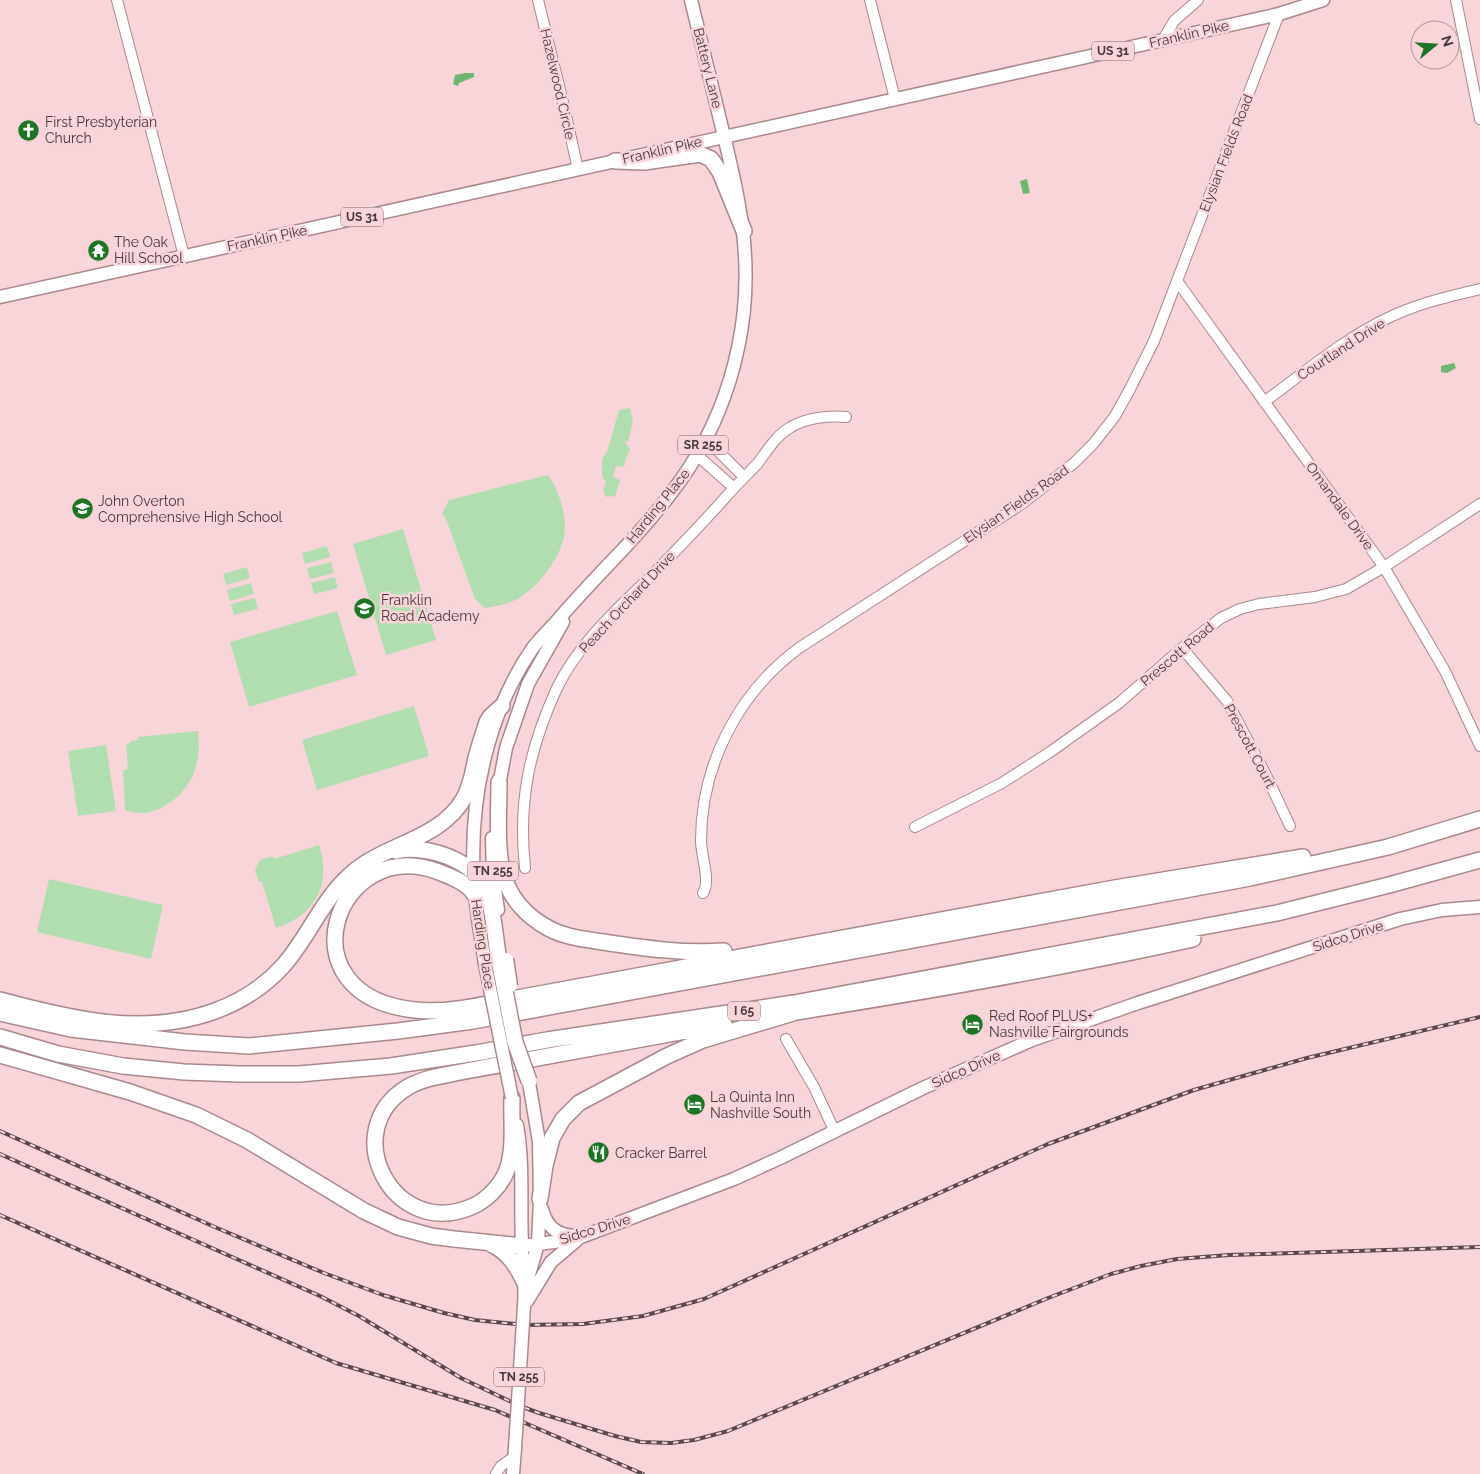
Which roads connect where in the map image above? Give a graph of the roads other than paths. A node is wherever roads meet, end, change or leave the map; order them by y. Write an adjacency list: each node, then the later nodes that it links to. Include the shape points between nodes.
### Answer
1 (116, 0): 16 (street)
2 (538, 0): 14 (street, Hazelwood Circle)
3 (691, 0): 12 (main road, Battery Lane)
4 (870, 0): 10 (street)
5 (1198, 0): 9 (street, via 1179,15)
6 (1323, 0): 8 (main road, Franklin Pike / US 31)
7 (1456, 0): 11 (street)
8 (1280, 14): 9 (main road, Franklin Pike / US 31); 17 (street, Elysian Fields Road)
9 (1163, 40): 10 (main road, Franklin Pike / US 31)
10 (895, 99): 12 (main road, Franklin Pike / US 31)
11 (1480, 119)
12 (724, 136): 13 (main road, Franklin Pike / US 31); 15 (main road, Harding Place / SR 255)
13 (615, 161): 14 (main road, Franklin Pike / US 31); 15 (highway, via 644,162 693,154 708,157 720,172)
14 (578, 169): 16 (main road, Franklin Pike / US 31)
15 (744, 231): 22 (main road, Harding Place / SR 255, via 746,286 738,347 729,383)
16 (184, 256): 19 (main road, Franklin Pike / US 31)
17 (1177, 281): 20 (street, Omandale Drive); 42 (street, Elysian Fields Road, via 1154,341 1126,397 1100,436 1074,463 1023,503 799,648 777,666 748,698 720,748 707,789 701,842 706,883)
18 (1480, 289): 20 (street, Courtland Drive, via 1441,299 1380,322 1330,353)
19 (0, 297)
20 (1264, 402): 27 (street, Omandale Drive)
21 (846, 417): 24 (street, Peach Orchard Drive, via 832,416 791,426 779,435)
22 (706, 439): 23 (main road, Harding Place / SR 255); 24 (street)
23 (697, 455): 25 (street); 28 (main road, Harding Place / SR 255, via 656,514)
24 (744, 477): 25 (street, Peach Orchard Drive)
25 (734, 488): 39 (street, Peach Orchard Drive, via 611,615 572,662 550,704 529,766 524,804)
26 (1480, 504): 27 (street, Prescott Road)
27 (1384, 567): 29 (street, Prescott Road, via 1354,585 1330,594 1240,609 1215,622); 31 (street, Omandale Drive, via 1445,672)
28 (576, 599): 30 (main road, Harding Place / TN 255, via 533,648); 32 (main road, Harding Place / TN 255, via 528,684 506,748)
29 (1182, 648): 34 (street, Prescott Court, via 1227,701); 35 (street, Prescott Road, via 1119,704 1050,752 1002,783)
30 (502, 706): 37 (highway, via 487,722 470,786 458,807 441,823); 41 (main road, Harding Place / TN 255, via 486,751 478,789)
31 (1480, 746)
32 (499, 782): 45 (highway, via 503,874 517,902 542,925 576,937 668,951); 46 (main road, Harding Place / TN 255, via 492,862 498,914)
33 (1480, 819): 36 (highway)
34 (1290, 826)
35 (915, 827)
36 (1450, 828): 45 (highway, via 1343,851 1115,888); 48 (highway, via 1388,847 1250,878 502,1016 398,1031 249,1046 71,1030)
37 (378, 856): 41 (highway, via 400,850 432,851 452,858); 47 (highway, via 356,869 340,884 293,954 272,978 248,996 227,1006 187,1020 131,1025)
38 (1480, 860): 50 (highway, I 65, via 1267,915 794,1003 392,1066 299,1074 184,1072 124,1066 58,1054)
39 (525, 868)
40 (1480, 868): 49 (highway, via 1364,901 1076,964)
41 (473, 874): 43 (main road, Harding Place / TN 255); 46 (highway, via 487,892)
42 (703, 894)
43 (476, 897): 45 (highway, via 455,879 424,867 396,866 372,875 348,898 338,918 335,946 344,974 358,990 380,1002 407,1009 435,1010); 46 (main road, Harding Place / TN 255)
44 (1480, 907): 55 (main road, Sidco Drive, via 1442,910 1400,919 1088,1020 980,1062)
45 (793, 948)
46 (497, 961): 53 (highway, bridge, via 515,1042); 54 (main road, Harding Place / TN 255, bridge)
47 (0, 1000)
48 (0, 1013)
49 (793, 1013): 54 (highway, via 484,1067 420,1082 392,1100 378,1127 376,1156 389,1187 404,1202 432,1212 460,1211 484,1200 500,1182 508,1166); 56 (highway, via 703,1040 579,1103 563,1119 552,1138)
50 (0, 1037)
51 (786, 1038): 55 (street)
52 (0, 1055): 58 (highway, via 130,1092 196,1115 247,1140 387,1223 431,1236)
53 (530, 1088): 56 (main road, TN 255, via 539,1142)
54 (512, 1098): 60 (main road, Harding Place / TN 255, via 522,1165)
55 (834, 1130): 57 (main road, Sidco Drive, via 734,1179)
56 (540, 1199): 57 (main road, via 546,1221 554,1230 565,1235); 59 (main road, TN 255)
57 (583, 1236): 59 (main road, Sidco Drive); 61 (main road, TN 255, via 551,1262)
58 (490, 1243): 60 (highway); 61 (highway, via 508,1255)
59 (538, 1244): 60 (main road, Sidco Drive); 61 (main road, TN 255)
60 (522, 1246): 61 (main road, Harding Place / TN 255)
61 (530, 1286): 62 (main road, TN 255, bridge, via 524,1306)
62 (514, 1465): 63 (street, via 501,1466)
63 (496, 1474)

